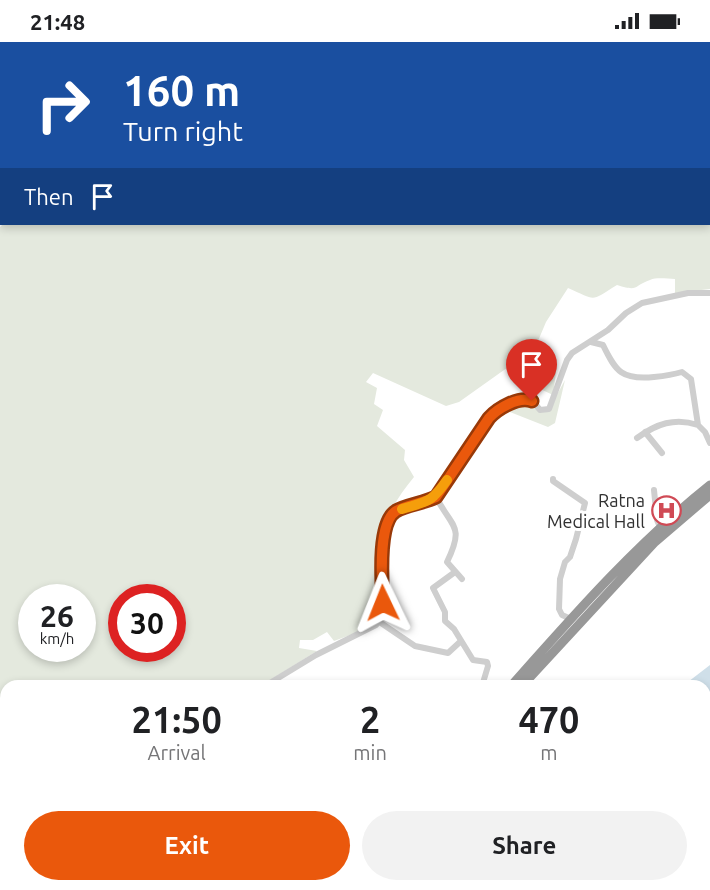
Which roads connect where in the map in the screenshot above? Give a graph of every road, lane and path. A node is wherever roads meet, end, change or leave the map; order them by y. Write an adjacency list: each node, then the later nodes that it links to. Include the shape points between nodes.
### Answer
1 (710, 293): 2 (street, via 688,293 642,303)
2 (591, 342): 3 (street, via 603,345 618,370 630,378 682,372 692,382); 13 (street, via 567,360 549,409 540,410 527,399 497,409)
3 (698, 425): 4 (street, via 673,421); 6 (street)
4 (645, 432): 5 (street); 8 (street)
5 (638, 438)
6 (710, 443): 7 (street)
7 (710, 452)
8 (662, 453)
9 (553, 479): 17 (street, via 585,503 560,579 559,609)
10 (710, 485): 14 (highway)
11 (654, 490): 14 (street)
12 (710, 495): 23 (highway, via 655,542)
13 (436, 497): 15 (street, via 457,530 447,562); 18 (street, via 395,512 389,519 383,539 383,603)
14 (660, 527): 17 (highway)
15 (455, 572): 16 (street); 19 (street, via 433,588 446,612 445,621)
16 (462, 579)
17 (571, 619): 22 (highway)
18 (378, 621): 19 (street, via 422,649 448,652); 20 (street, via 367,631)
19 (462, 641): 21 (street, via 472,660 487,662)
20 (275, 680)
21 (484, 680)
22 (516, 680)
23 (528, 680)

